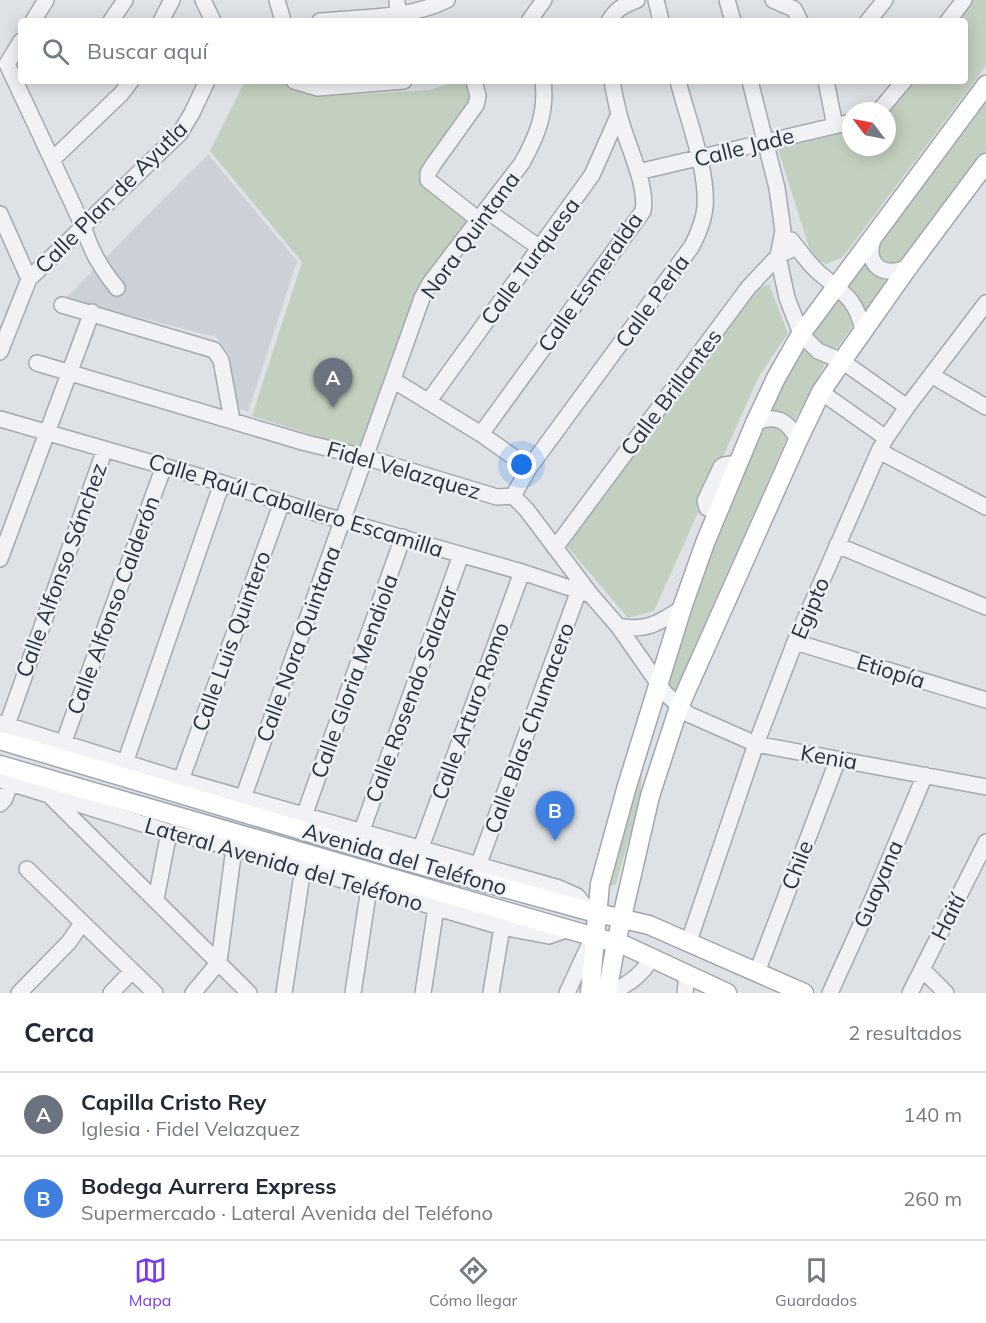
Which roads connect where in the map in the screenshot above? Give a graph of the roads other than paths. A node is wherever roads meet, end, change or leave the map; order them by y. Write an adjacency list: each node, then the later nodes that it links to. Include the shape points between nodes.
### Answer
1 (46, 0): 16 (street)
2 (124, 0): 17 (street)
3 (172, 0): 18 (street)
4 (202, 0): 19 (street)
5 (277, 0): 20 (street)
6 (447, 0): 15 (street, via 428,9)
7 (544, 0): 22 (street)
8 (637, 0): 23 (street, via 616,10)
9 (656, 0): 24 (street)
10 (727, 0): 25 (street)
11 (772, 0): 14 (street)
12 (885, 0): 26 (street)
13 (964, 0): 27 (street)
14 (798, 10)
15 (398, 12): 21 (street)
16 (35, 18)
17 (113, 18)
18 (163, 18)
19 (211, 18)
20 (282, 18)
21 (346, 18)
22 (531, 18)
23 (611, 18)
24 (660, 18)
25 (732, 18)
26 (870, 18)
27 (950, 18)
28 (18, 47): 29 (street)
29 (9, 64): 48 (street)
30 (128, 84): 48 (street)
31 (206, 84): 53 (street, Calle Plan de Ayutla, via 180,133)
32 (305, 84): 33 (street, via 318,88)
33 (365, 84)
34 (475, 84): 52 (street, via 476,105 433,165 428,180)
35 (543, 84): 52 (street, Nora Quintana, via 541,124 533,144)
36 (613, 84): 43 (street, Calle Esmeralda)
37 (679, 84): 47 (street, Calle Perla)
38 (751, 84): 46 (street)
39 (827, 84): 45 (street)
40 (902, 84): 42 (street)
41 (986, 85): 55 (main road)
42 (886, 102)
43 (618, 114): 50 (street, Calle Esmeralda); 57 (street, Calle Turquesa, via 592,175)
44 (842, 124): 45 (street, Calle Jade)
45 (836, 126): 46 (street, Calle Jade)
46 (766, 141): 47 (street, Calle Jade); 54 (street)
47 (699, 159): 50 (street, Calle Jade); 88 (street, Calle Perla, via 705,208 692,246)
48 (52, 160): 53 (street)
49 (986, 163): 59 (main road)
50 (638, 172): 82 (street, Calle Esmeralda, via 644,203 639,217)
51 (0, 214): 60 (street)
52 (483, 215): 57 (street); 73 (street, Nora Quintana, via 430,283)
53 (82, 226): 60 (street, Calle Plan de Ayutla); 62 (street, via 91,250)
54 (783, 231): 56 (street); 58 (street)
55 (875, 235): 59 (street, via 870,256 880,269 894,273); 61 (main road)
56 (796, 247): 58 (street, Calle Brillantes); 61 (street)
57 (540, 248): 75 (street, Calle Turquesa)
58 (778, 256): 67 (street, via 787,298); 96 (street, Calle Brillantes, via 748,288)
59 (909, 266): 66 (main road)
60 (29, 279): 68 (street)
61 (836, 286): 66 (street, via 856,307); 67 (main road)
62 (117, 288)
63 (986, 303): 72 (street, Egipto)
64 (62, 304): 65 (street)
65 (92, 312): 71 (street); 79 (street, via 214,350 221,360)
66 (863, 330): 69 (main road)
67 (801, 334): 69 (street, via 818,351); 80 (main road)
68 (0, 352)
69 (842, 361): 74 (main road); 76 (street)
70 (37, 363): 71 (street, Fidel Velazquez)
71 (69, 373): 79 (street, Fidel Velazquez); 81 (street)
72 (931, 375): 76 (street, Egipto); 77 (street)
73 (393, 380): 75 (street); 86 (street, Nora Quintana)
74 (820, 392): 83 (main road); 84 (street)
75 (428, 402): 82 (street)
76 (907, 407): 84 (street, Egipto)
77 (986, 407)
78 (0, 420): 81 (street, Calle Raúl Caballero Escamilla)
79 (232, 420): 86 (street, Fidel Velazquez)
80 (755, 423): 83 (street, via 774,417 782,420); 102 (main road)
81 (48, 433): 85 (street, Calle Raúl Caballero Escamilla); 98 (street)
82 (481, 434): 88 (street)
83 (798, 440): 107 (main road)
84 (882, 444): 92 (street); 95 (street, Egipto)
85 (105, 448): 87 (street, Calle Raúl Caballero Escamilla); 108 (street, Calle Alfonso Sánchez)
86 (364, 457): 90 (street, Fidel Velazquez, via 497,498); 93 (street, Calle Nora Quintana)
87 (164, 466): 89 (street, Calle Raúl Caballero Escamilla); 109 (street, Calle Alfonso Calderón)
88 (529, 468): 90 (street, Calle Perla)
89 (222, 483): 91 (street, Calle Raúl Caballero Escamilla); 113 (street)
90 (513, 496): 96 (street, Fidel Velazquez)
91 (282, 502): 93 (street, Calle Raúl Caballero Escamilla); 116 (street, Calle Luis Quintero)
92 (986, 507)
93 (342, 520): 94 (street, Calle Raúl Caballero Escamilla); 120 (street, Calle Nora Quintana)
94 (403, 537): 97 (street, Calle Raúl Caballero Escamilla); 122 (street, Calle Gloria Mendiola)
95 (837, 545): 101 (street); 104 (street, Egipto)
96 (555, 548): 100 (street, Fidel Velazquez)
97 (461, 555): 99 (street, Calle Raúl Caballero Escamilla); 124 (street, Calle Rosendo Salazar)
98 (0, 559)
99 (522, 572): 100 (street, Calle Raúl Caballero Escamilla); 128 (street, Calle Arturo Romo)
100 (585, 592): 103 (street, Fidel Velazquez); 129 (street, Calle Blas Chumacero)
101 (986, 607)
102 (682, 608): 103 (street, via 646,627); 105 (main road)
103 (618, 626): 105 (street, Fidel Velazquez)
104 (795, 642): 106 (street, Etiopía); 110 (street, Egipto)
105 (659, 684): 107 (street, Fidel Velazquez); 136 (main road, via 627,786)
106 (986, 700)
107 (679, 707): 110 (street, Kenia, via 699,720); 140 (main road, via 650,796)
108 (2, 729): 109 (street); 111 (main road, Avenida del Teléfono)
109 (63, 744): 111 (street)
110 (756, 744): 112 (street, Kenia); 141 (street, Egipto)
111 (87, 759): 113 (street); 127 (main road, Avenida del Teléfono)
112 (838, 759): 115 (street, Kenia); 146 (street, Chile)
113 (125, 763): 116 (street)
114 (0, 765): 133 (main road, Avenida del Teléfono)
115 (925, 775): 118 (street, Kenia); 163 (street, Guayana)
116 (181, 780): 120 (street)
117 (5, 781): 119 (street, Lateral Avenida del Teléfono); 121 (street, via 4,800)
118 (986, 787)
119 (47, 793): 123 (street, Lateral Avenida del Teléfono); 134 (street)
120 (243, 798): 122 (street)
121 (0, 804)
122 (304, 816): 124 (street)
123 (169, 832): 126 (street, Lateral Avenida del Teléfono); 134 (street)
124 (361, 833): 127 (street)
125 (986, 842): 144 (street, Haití)
126 (234, 848): 130 (street, Lateral Avenida del Teléfono); 143 (street)
127 (390, 849): 128 (street); 136 (main road, Avenida del Teléfono)
128 (420, 850): 129 (street)
129 (478, 866): 136 (street, via 577,896)
130 (303, 868): 132 (street, Lateral Avenida del Teléfono); 153 (street)
131 (27, 869): 137 (street)
132 (369, 888): 133 (street, Lateral Avenida del Teléfono); 154 (street)
133 (410, 891): 135 (street, Lateral Avenida del Teléfono); 139 (main road, Avenida del Teléfono)
134 (156, 899): 143 (street)
135 (436, 908): 138 (street, Lateral Avenida del Teléfono); 155 (street)
136 (593, 922): 139 (main road, Avenida del Teléfono); 140 (main road, Avenida del Teléfono); 140 (main road, Avenida del Teléfono); 157 (street); 158 (main road)
137 (82, 923): 145 (street); 148 (street, via 69,942)
138 (502, 927): 139 (street, Lateral Avenida del Teléfono, via 549,936); 156 (street)
139 (569, 929)
140 (620, 931): 141 (main road, Avenida del Teléfono, via 649,925); 142 (main road, Avenida del Teléfono); 159 (main road)
141 (690, 941): 146 (main road, Avenida del Teléfono)
142 (651, 958): 147 (main road, Avenida del Teléfono); 159 (street, via 639,975)
143 (219, 962): 151 (street); 152 (street)
144 (922, 969): 164 (street, Haití); 165 (street)
145 (132, 970): 149 (street); 150 (street)
146 (757, 972): 162 (main road, Avenida del Teléfono)
147 (687, 974): 160 (street); 161 (main road, Avenida del Teléfono)
148 (19, 993)
149 (111, 993)
150 (155, 993)
151 (193, 993)
152 (249, 993)
153 (284, 993)
154 (353, 993)
155 (423, 993)
156 (491, 993)
157 (567, 993)
158 (590, 993)
159 (609, 993)
160 (685, 993)
161 (727, 993)
162 (804, 993)
163 (830, 993)
164 (910, 993)
165 (946, 993)

